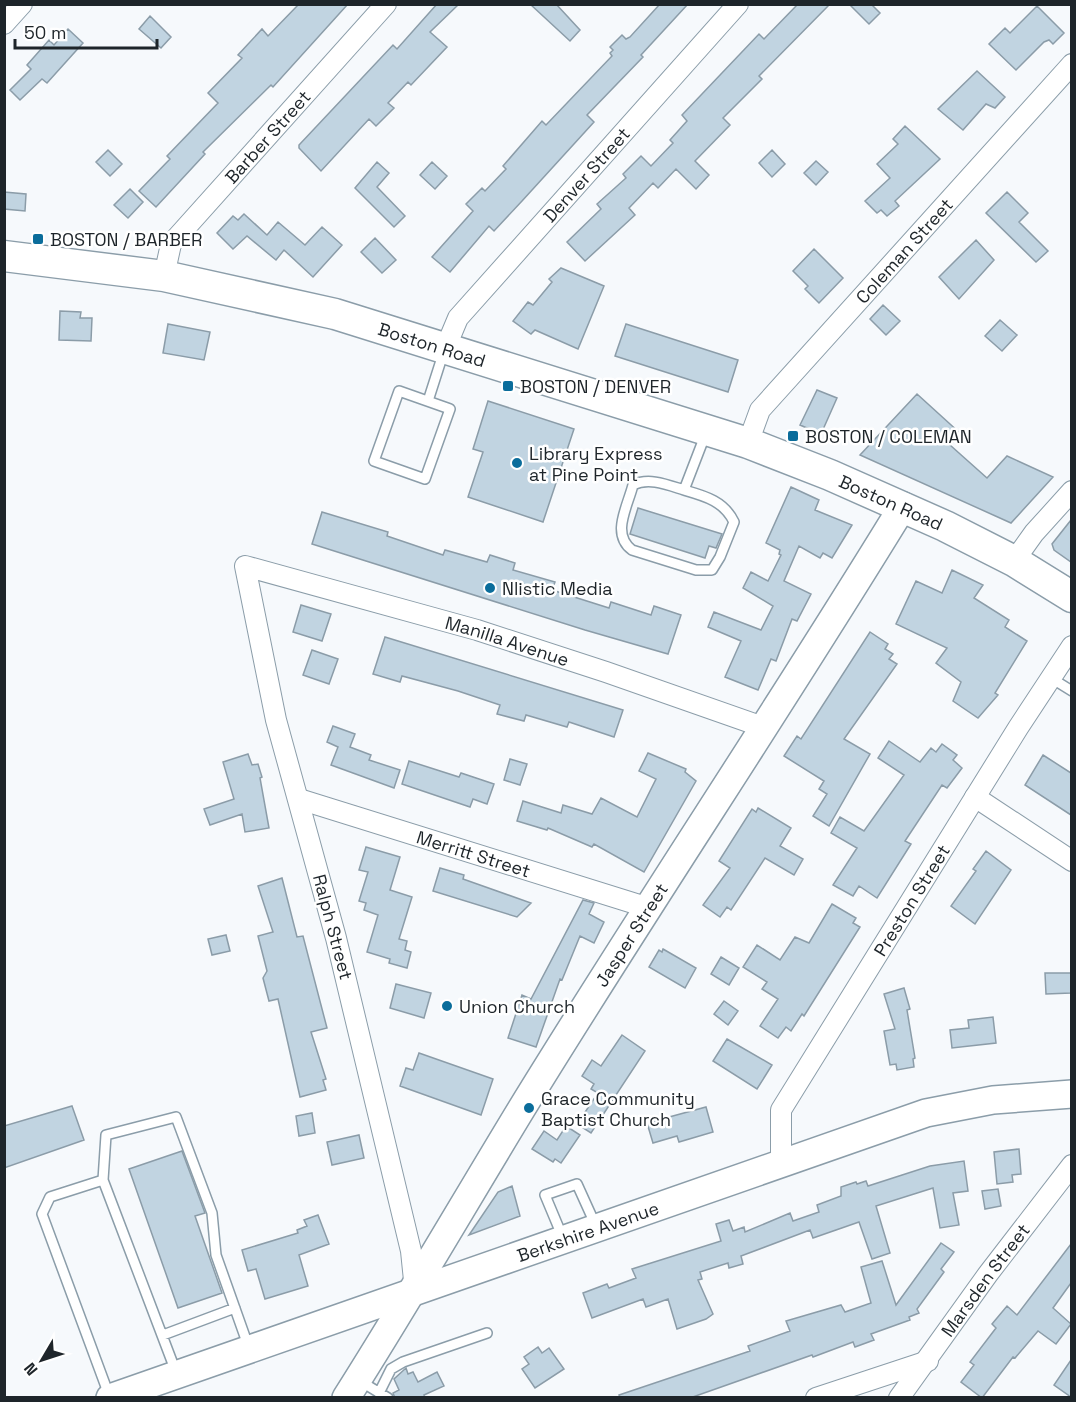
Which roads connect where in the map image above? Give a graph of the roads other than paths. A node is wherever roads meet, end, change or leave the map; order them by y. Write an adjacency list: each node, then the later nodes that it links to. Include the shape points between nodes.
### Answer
1 (22, 4): 4 (street)
2 (386, 4): 7 (street, Barber Street, via 171,244)
3 (738, 4): 8 (street, Denver Street, via 458,318)
4 (4, 24)
5 (1071, 64): 11 (street, Coleman Street, via 760,411)
6 (4, 256): 7 (main road, Boston Road)
7 (164, 276): 8 (main road, Boston Road, via 335,314)
8 (445, 349): 9 (lane); 10 (main road, Boston Road)
9 (428, 401): 9 (lane, via 450,409 425,479 374,461 399,391)
10 (707, 430): 11 (main road, Boston Road); 12 (lane)
11 (748, 443): 14 (main road, Boston Road)
12 (684, 490): 12 (lane, via 651,481 633,485 620,533 632,550 696,570 712,570 734,522 709,497)
13 (1071, 491): 15 (street)
14 (903, 506): 15 (main road, Boston Road); 21 (main road, Jasper Street)
15 (1014, 561): 17 (main road, Boston Road)
16 (245, 566): 21 (street, Manilla Avenue, via 477,630); 23 (street, Ralph Street, via 276,720)
17 (1071, 597)
18 (1071, 646): 19 (street, Preston Street)
19 (1050, 678): 20 (lane); 22 (street, Preston Street)
20 (1071, 691)
21 (766, 728): 25 (main road, Jasper Street)
22 (975, 797): 24 (street); 27 (street, Preston Street, via 781,1110)
23 (299, 799): 25 (street, Merritt Street); 32 (street, Ralph Street, via 353,1003 411,1251)
24 (1071, 861)
25 (650, 908): 32 (main road, Jasper Street, via 522,1108)
26 (1071, 1094): 27 (main road, Berkshire Avenue, via 993,1100 926,1113)
27 (782, 1161): 30 (main road, Berkshire Avenue)
28 (1071, 1166): 37 (street, Marsden Street, via 988,1274)
29 (103, 1180): 33 (lane, via 106,1135 176,1117 212,1213 216,1255); 35 (lane); 40 (lane, via 50,1197 42,1214)
30 (596, 1226): 31 (main road, Berkshire Avenue); 31 (lane, via 577,1184 545,1195)
31 (562, 1238): 32 (main road, Berkshire Avenue)
32 (415, 1290): 36 (main road, Berkshire Avenue); 39 (main road, Jasper Street)
33 (235, 1308): 35 (lane); 36 (lane)
34 (487, 1333): 39 (lane, via 403,1362)
35 (163, 1335): 38 (lane)
36 (249, 1348): 38 (main road, Berkshire Avenue)
37 (928, 1361): 41 (street); 42 (street, Marsden Street)
38 (177, 1374): 40 (main road, Berkshire Avenue)
39 (368, 1392)
40 (110, 1398)
41 (816, 1398)
42 (899, 1398)

